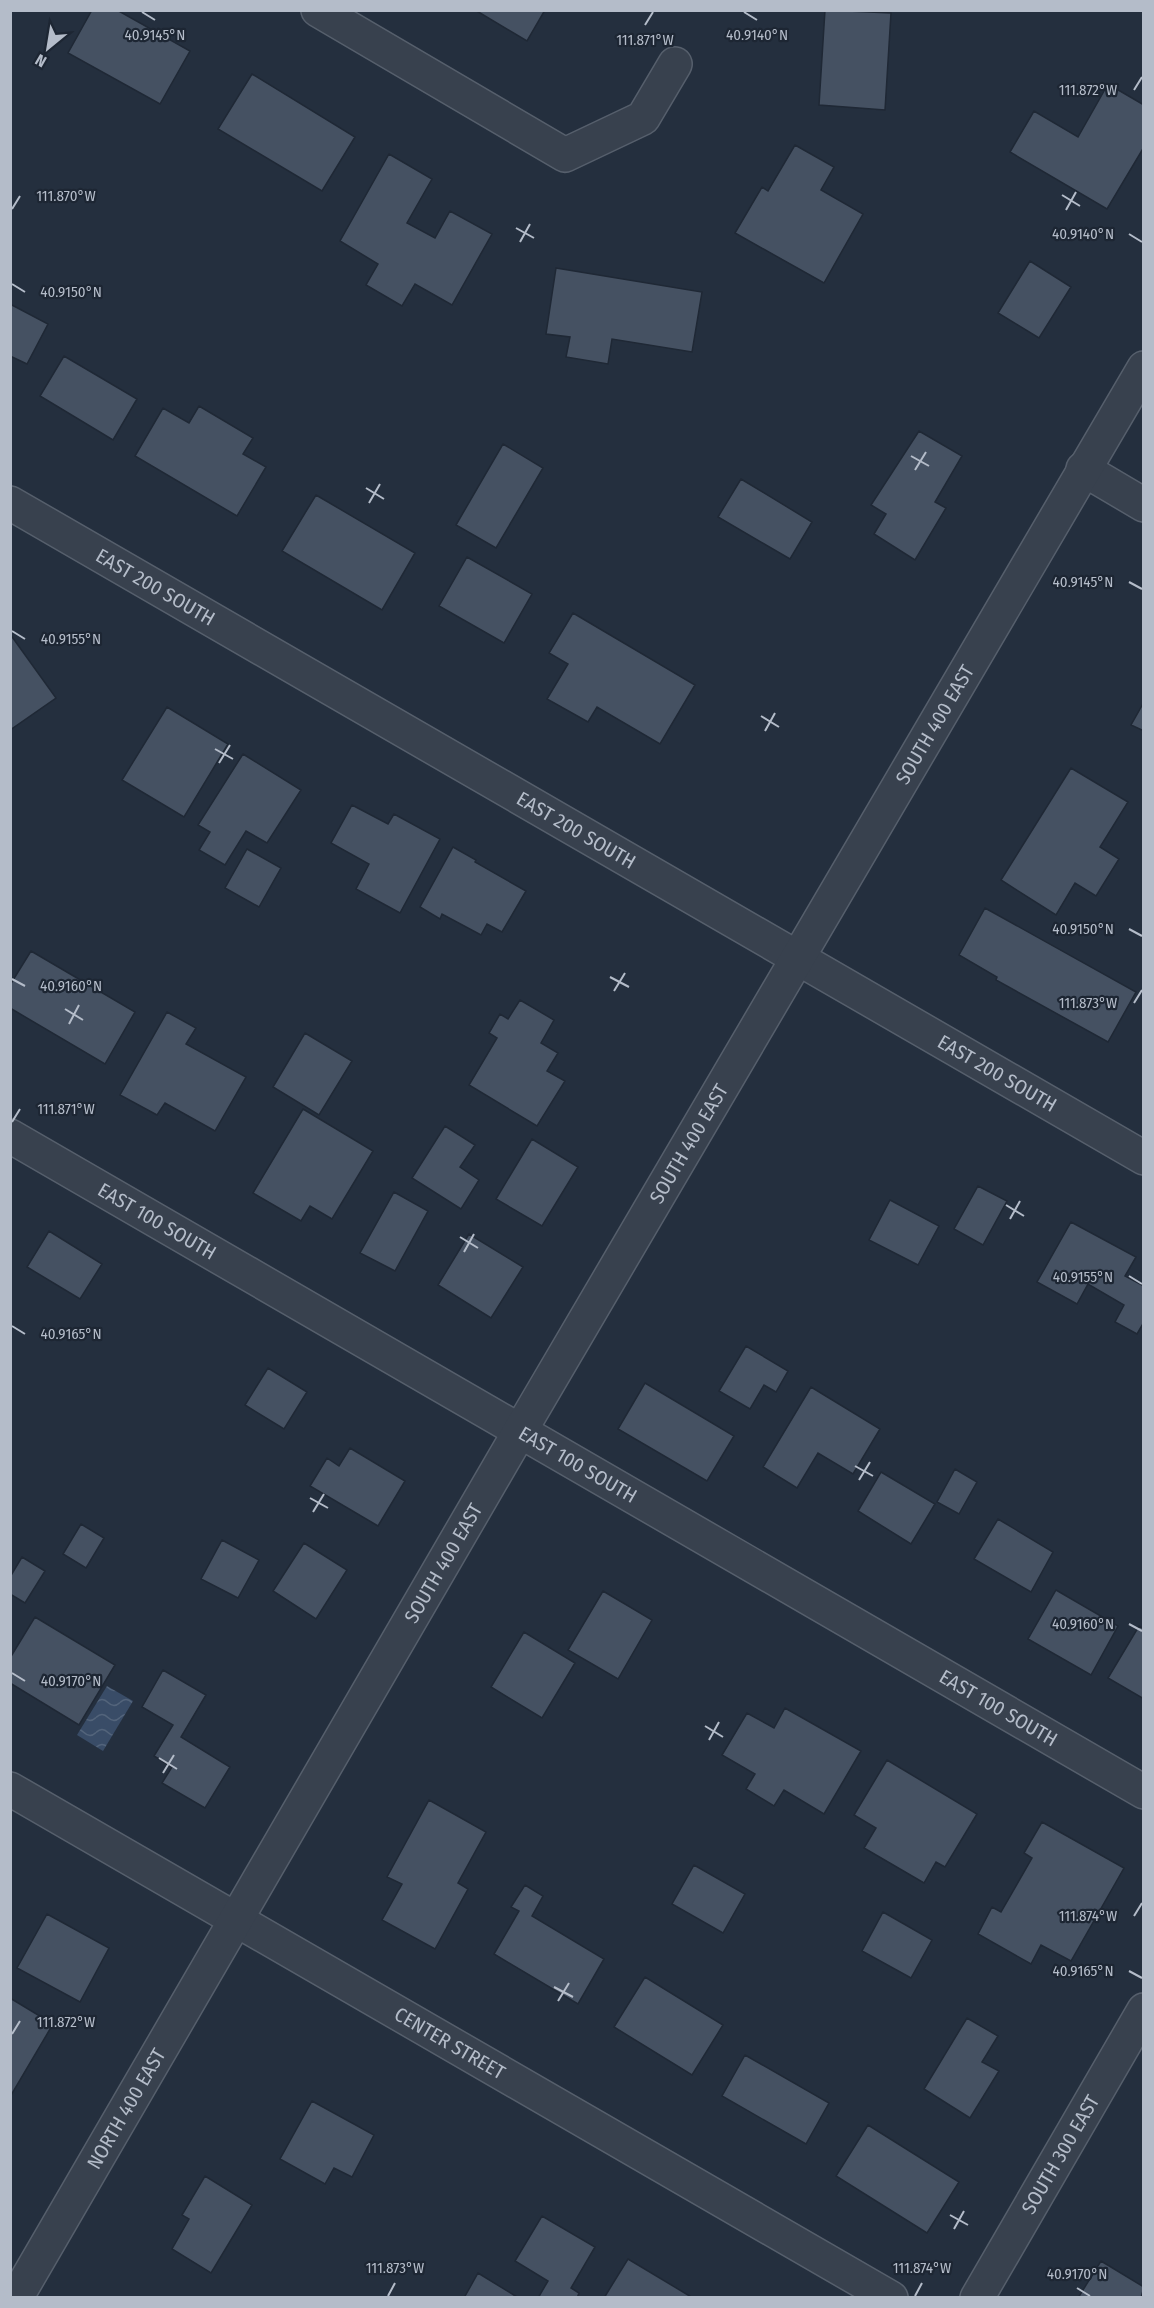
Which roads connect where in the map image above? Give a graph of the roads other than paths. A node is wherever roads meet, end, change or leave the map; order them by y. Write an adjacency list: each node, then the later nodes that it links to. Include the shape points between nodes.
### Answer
1 (318, 10): 2 (street, via 565,155 643,118)
2 (675, 64)
3 (1143, 368): 4 (street, SOUTH 400 EAST)
4 (1083, 469): 6 (street); 7 (street, SOUTH 400 EAST)
5 (10, 503): 7 (street, EAST 200 SOUTH)
6 (1143, 504)
7 (798, 957): 9 (street, EAST 200 SOUTH); 10 (street, SOUTH 400 EAST)
8 (10, 1136): 10 (street, EAST 100 SOUTH)
9 (1143, 1158)
10 (520, 1431): 12 (street, EAST 100 SOUTH); 13 (street, SOUTH 400 EAST)
11 (10, 1789): 13 (street, CENTER STREET)
12 (1143, 1792)
13 (237, 1920): 15 (street, NORTH 400 EAST); 16 (street, CENTER STREET)
14 (1143, 2010): 17 (street, SOUTH 300 EAST)
15 (16, 2298)
16 (891, 2298)
17 (977, 2298)

